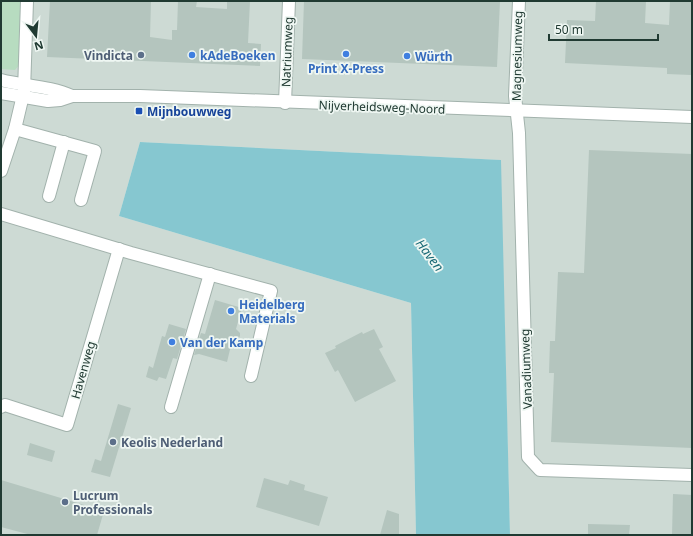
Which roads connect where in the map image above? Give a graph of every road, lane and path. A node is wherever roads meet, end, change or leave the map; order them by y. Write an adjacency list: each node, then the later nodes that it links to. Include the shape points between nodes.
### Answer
1 (27, 1): 5 (street)
2 (288, 1): 7 (street, Natriumweg)
3 (518, 1): 8 (street, Magnesiumweg, via 515,96)
4 (1, 80): 5 (street, Nijverheidsweg-Noord)
5 (23, 91): 6 (street, Nijverheidsweg-Noord); 7 (street, Nijverheidsweg-Noord, via 59,90 72,96 140,96); 10 (street)
6 (1, 92)
7 (286, 103): 8 (street, Nijverheidsweg-Noord)
8 (517, 112): 9 (street, Nijverheidsweg-Noord); 21 (street, Vanadiumweg, via 528,457 540,470)
9 (692, 117)
10 (15, 129): 11 (street); 12 (street)
11 (64, 142): 13 (street); 14 (street, via 95,151)
12 (1, 171)
13 (49, 196)
14 (81, 200)
15 (1, 214): 16 (street)
16 (119, 249): 17 (street); 19 (street, Havenweg, via 67,425 5,405)
17 (210, 274): 18 (street, via 271,291); 20 (street)
18 (251, 376)
19 (1, 407)
20 (171, 407)
21 (692, 475)

